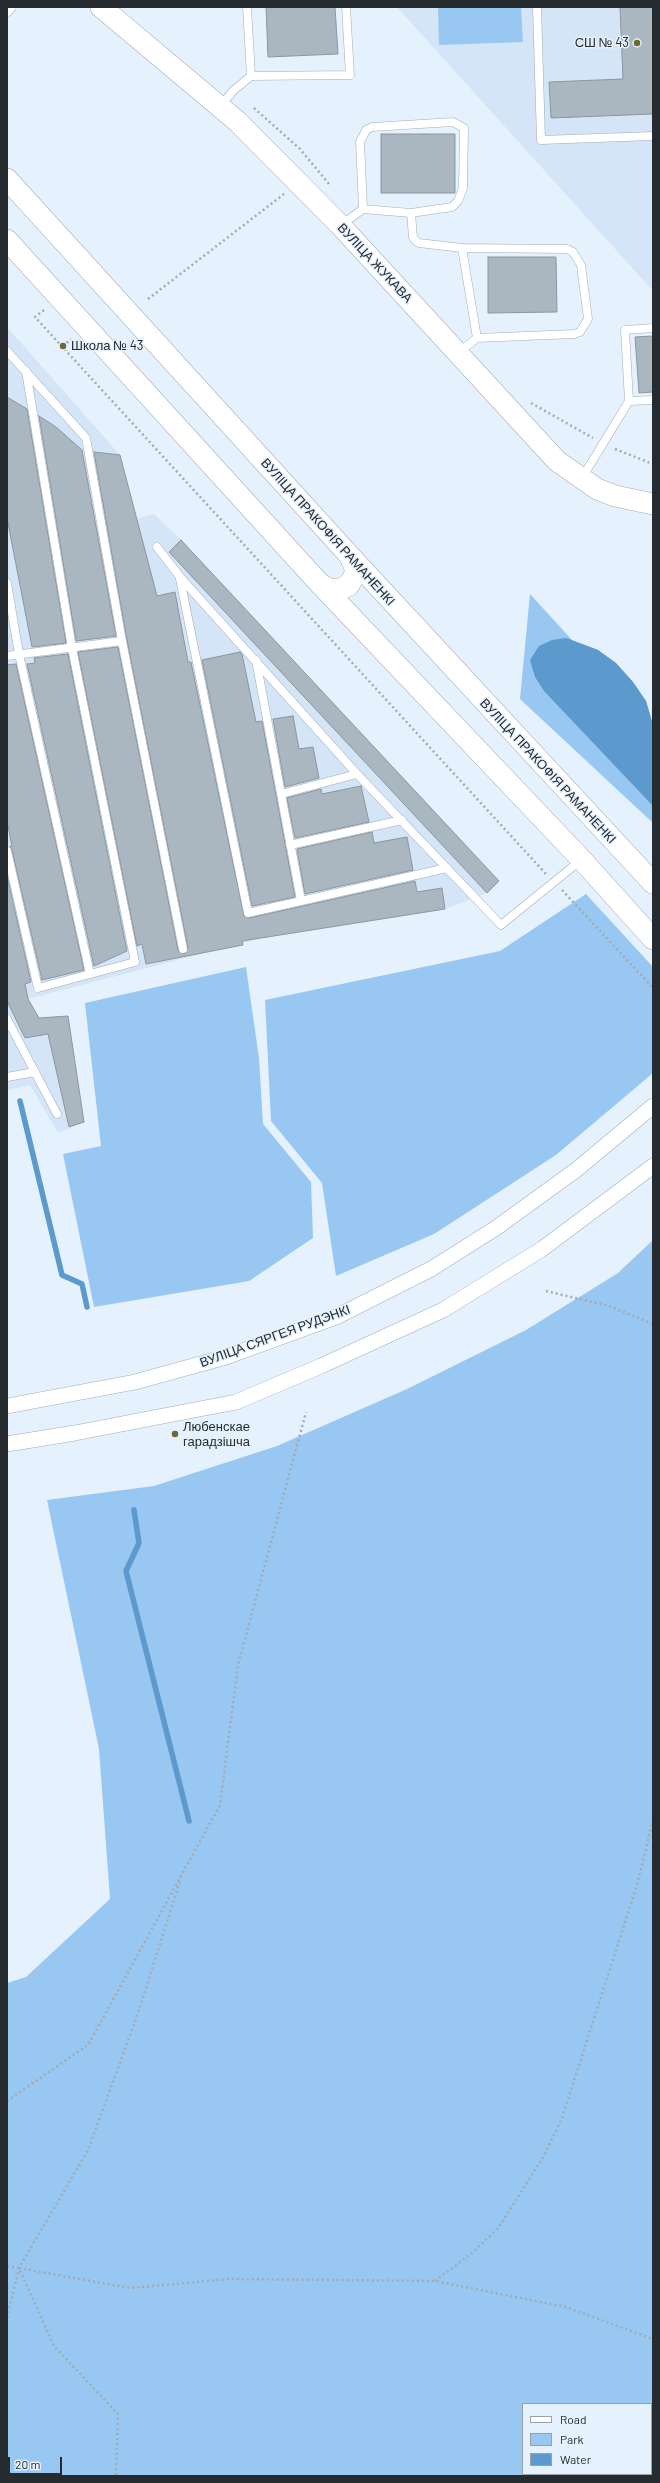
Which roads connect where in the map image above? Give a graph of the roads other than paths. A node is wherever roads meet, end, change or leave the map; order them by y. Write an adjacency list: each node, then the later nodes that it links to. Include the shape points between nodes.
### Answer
1 (12, 7): 6 (lane)
2 (101, 7): 8 (street, ВУЛІЦА ЖУКАВА)
3 (247, 7): 7 (lane)
4 (346, 7): 7 (lane, via 350,75)
5 (537, 7): 9 (lane, via 541,140)
6 (7, 13)
7 (251, 76): 8 (lane)
8 (221, 105): 13 (street, ВУЛІЦА ЖУКАВА)
9 (653, 136)
10 (7, 179): 26 (street, ВУЛІЦА ПРАКОФІЯ РАМАНЕНКІ)
11 (362, 209): 12 (lane); 12 (lane, via 360,142 366,130 380,126 453,122 460,124 464,128 465,136 462,194 452,207); 13 (lane)
12 (411, 212): 15 (lane, via 413,236 416,241)
13 (340, 225): 19 (street, ВУЛІЦА ЖУКАВА)
14 (7, 240): 29 (street)
15 (462, 248): 17 (lane); 17 (lane, via 567,249 573,252 582,266 588,319 580,332)
16 (653, 328): 22 (lane, via 625,330)
17 (477, 338): 19 (lane)
18 (7, 351): 20 (lane)
19 (457, 354): 23 (street, ВУЛІЦА ЖУКАВА, via 557,461)
20 (26, 371): 30 (lane, via 86,438); 31 (lane)
21 (653, 400): 22 (lane)
22 (629, 402): 23 (lane)
23 (581, 479): 24 (street, ВУЛІЦА ЖУКАВА, via 606,493)
24 (653, 504)
25 (157, 547): 27 (lane)
26 (350, 556): 29 (street, via 355,568 349,585 331,590); 42 (street, ВУЛІЦА ПРАКОФІЯ РАМАНЕНКІ)
27 (180, 577): 34 (lane); 43 (lane, via 248,913)
28 (7, 584): 32 (lane)
29 (320, 584): 40 (street)
30 (122, 641): 31 (lane); 45 (lane)
31 (72, 648): 32 (lane); 46 (lane, via 134,962)
32 (19, 654): 33 (lane); 46 (lane)
33 (7, 656)
34 (256, 659): 35 (lane); 36 (lane)
35 (357, 774): 36 (lane); 37 (lane)
36 (281, 794): 38 (lane)
37 (402, 820): 38 (lane); 41 (lane)
38 (290, 845): 43 (lane)
39 (7, 851): 46 (lane, via 38,988)
40 (582, 860): 41 (lane, via 501,924); 44 (street)
41 (448, 868): 43 (lane)
42 (653, 883)
43 (301, 901)
44 (653, 939)
45 (183, 949)
46 (90, 974)
47 (7, 1019): 48 (lane)
48 (35, 1072): 49 (lane); 51 (lane)
49 (7, 1077)
50 (653, 1106): 53 (street, ВУЛІЦА СЯРГЕЯ РУДЭНКІ, via 576,1170 496,1228 431,1269 336,1317 226,1357 135,1382)
51 (57, 1114)
52 (653, 1166): 54 (street, via 542,1249 443,1310 321,1366 236,1402)
53 (7, 1406)
54 (7, 1444)

